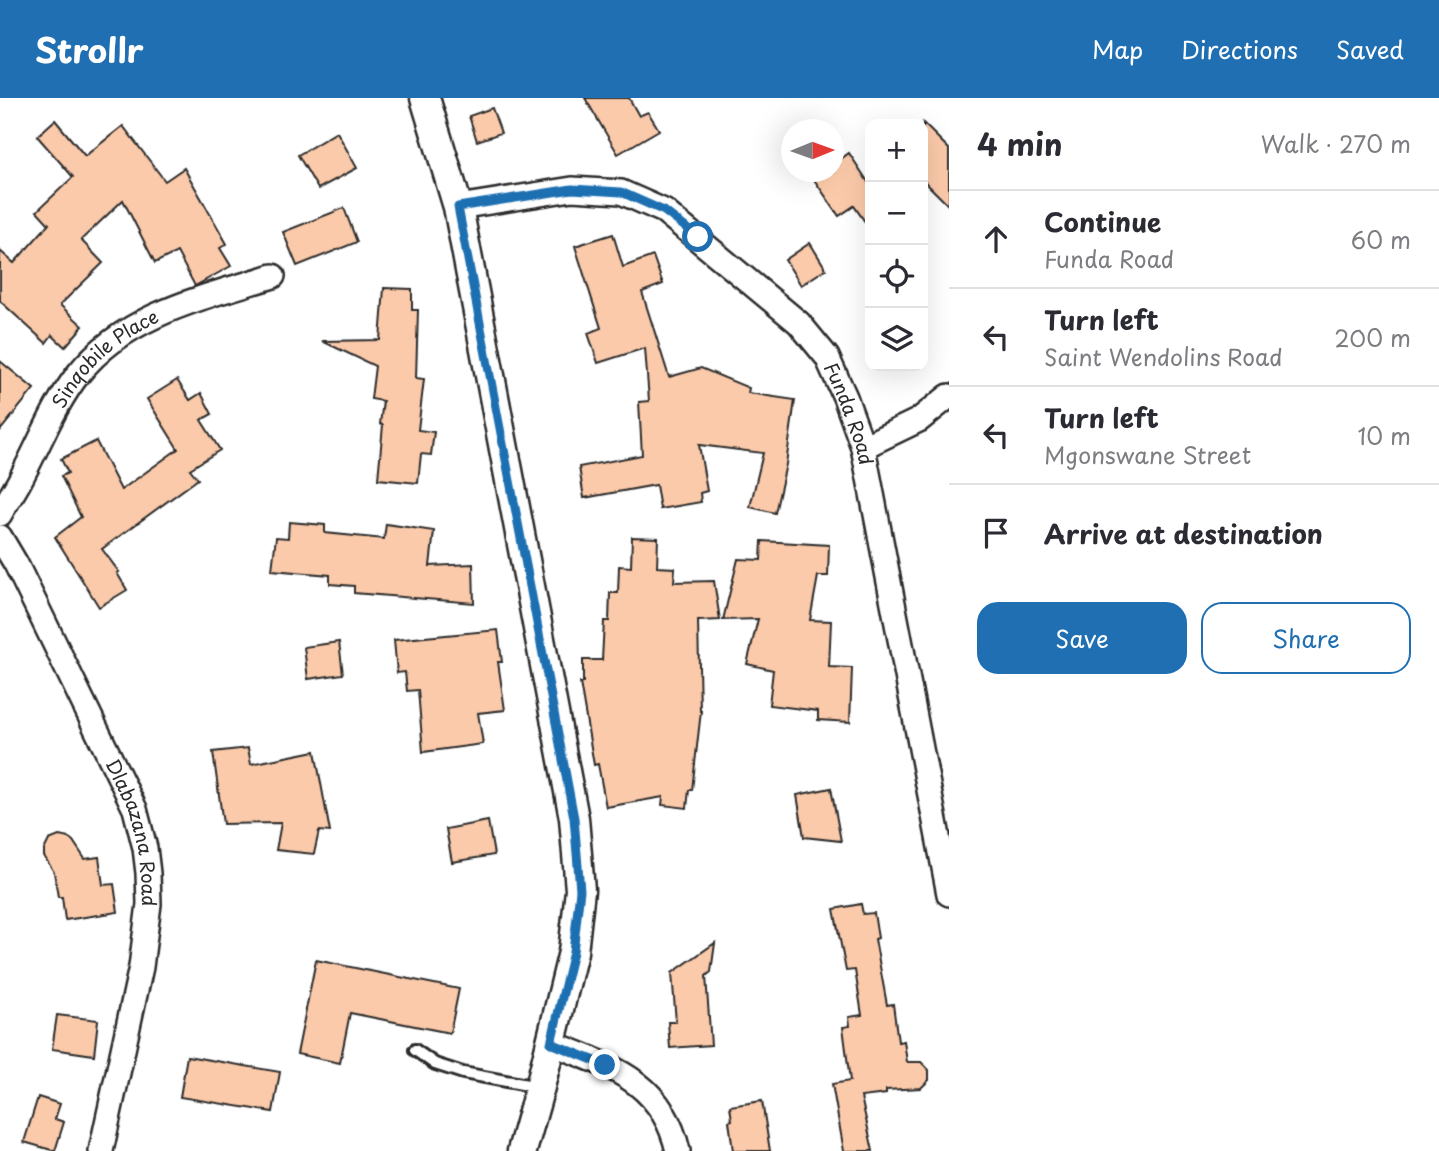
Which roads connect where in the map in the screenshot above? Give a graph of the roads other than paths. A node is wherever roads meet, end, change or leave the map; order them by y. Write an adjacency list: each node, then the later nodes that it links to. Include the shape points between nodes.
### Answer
1 (425, 98): 2 (street)
2 (458, 207): 5 (street, Funda Road, via 572,189 621,192 664,211 799,323 827,357); 9 (street, via 574,818 580,890 575,940)
3 (273, 276): 6 (street, Sinqobile Place, via 186,303 135,326 99,352 78,374 54,412)
4 (949, 396): 5 (street, via 919,420)
5 (863, 447): 8 (street, Funda Road)
6 (0, 514)
7 (0, 537): 12 (street, Dlabazana Road, via 135,809 145,848 149,904 141,967)
8 (949, 894)
9 (551, 1043): 11 (street); 14 (street, via 605,1065 651,1094 664,1112)
10 (415, 1050): 11 (lane, via 435,1064 463,1073)
11 (540, 1087): 13 (street)
12 (101, 1151)
13 (522, 1151)
14 (678, 1151)

